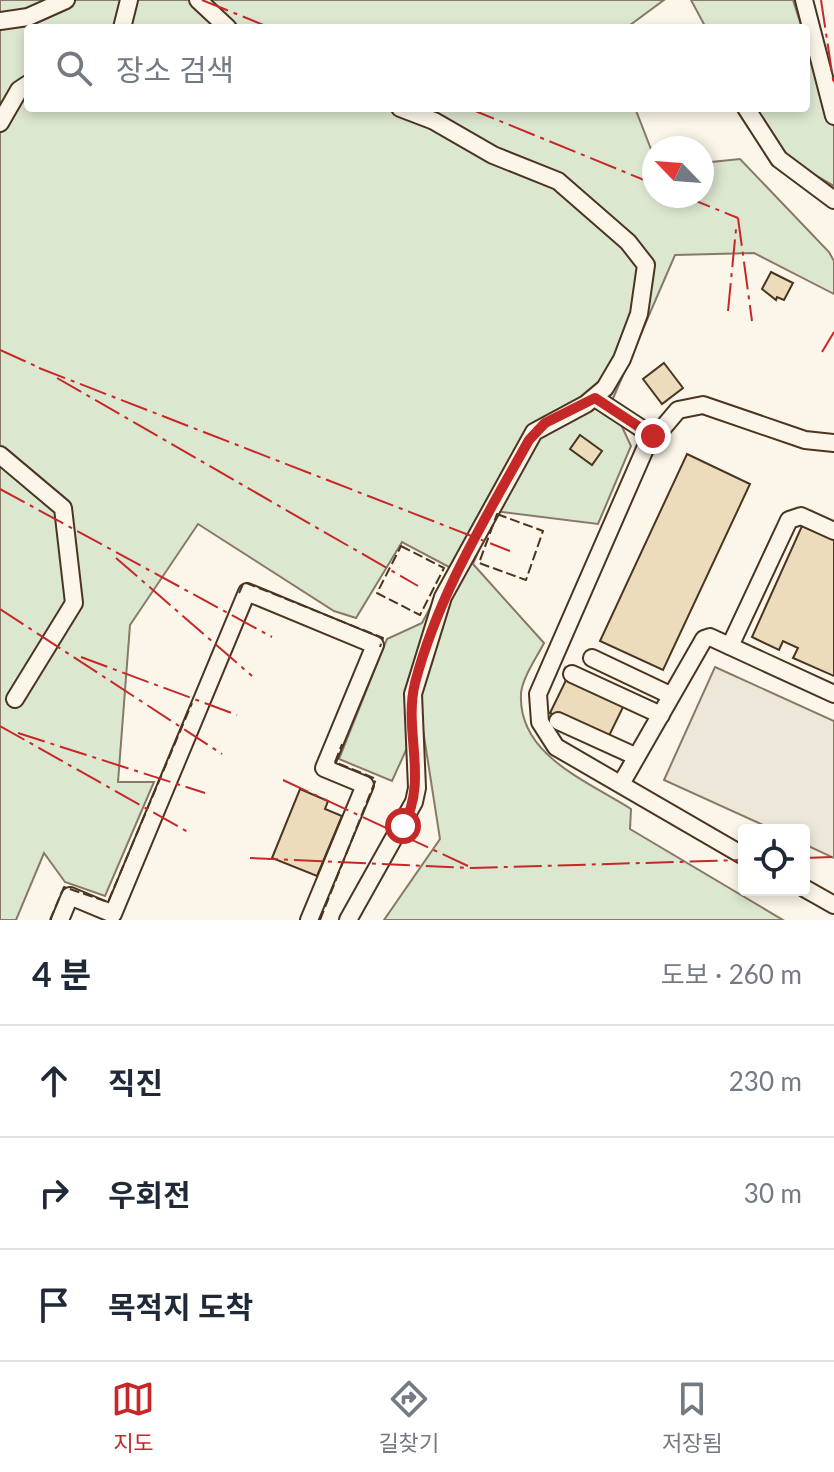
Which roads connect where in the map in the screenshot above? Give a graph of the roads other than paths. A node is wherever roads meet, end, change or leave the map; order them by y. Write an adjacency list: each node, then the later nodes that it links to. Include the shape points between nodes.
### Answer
1 (66, 0): 5 (lane, via 28,17)
2 (129, 0): 6 (lane)
3 (198, 0): 7 (lane)
4 (801, 0): 8 (lane)
5 (0, 21)
6 (123, 24)
7 (224, 24)
8 (809, 24)
9 (810, 26): 13 (lane)
10 (24, 87): 14 (lane)
11 (410, 112): 16 (lane, via 558,181 642,256 646,265 639,314 622,359)
12 (749, 112): 15 (lane, via 779,159)
13 (834, 116)
14 (0, 123)
15 (834, 200)
16 (595, 398): 17 (lane); 36 (lane, via 534,432 438,594 413,694 414,802)
17 (653, 436): 18 (lane, via 678,410 703,405 805,440); 30 (lane, via 538,694 540,722 556,747)
18 (834, 443)
19 (0, 455): 26 (lane, via 63,508 74,603)
20 (834, 531): 21 (lane, via 801,516 789,520)
21 (730, 646): 24 (lane); 25 (lane, via 704,639)
22 (592, 658): 25 (lane)
23 (572, 674): 27 (lane)
24 (834, 694)
25 (670, 695): 27 (lane)
26 (15, 699)
27 (661, 715): 29 (lane)
28 (558, 721): 29 (lane)
29 (635, 756): 30 (lane)
30 (621, 784): 31 (lane)
31 (738, 852)
32 (810, 891): 33 (lane)
33 (834, 905)
34 (60, 920): 35 (lane, via 70,896 113,914 247,592 375,645 324,768 365,785)
35 (309, 920)
36 (348, 920)

